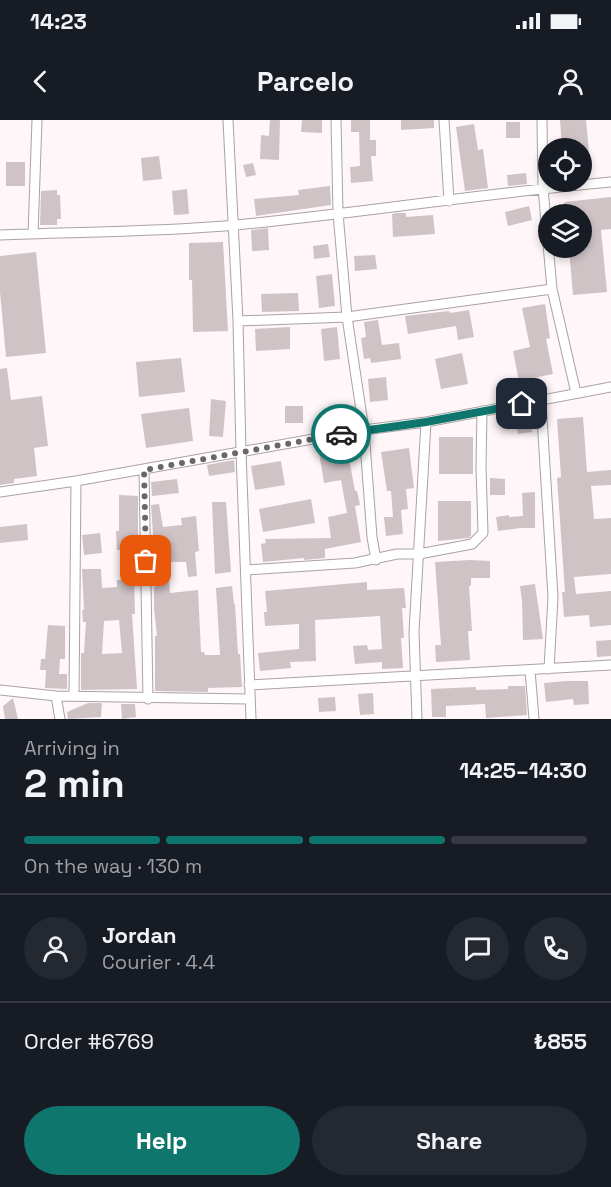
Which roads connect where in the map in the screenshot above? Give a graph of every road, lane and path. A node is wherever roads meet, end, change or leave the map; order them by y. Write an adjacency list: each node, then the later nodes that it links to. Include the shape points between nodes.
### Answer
1 (37, 120): 14 (street)
2 (228, 120): 13 (street)
3 (336, 120): 12 (street)
4 (444, 120): 11 (street)
5 (542, 120): 6 (street)
6 (542, 138)
7 (611, 182): 8 (street)
8 (592, 184)
9 (538, 189): 11 (street)
10 (543, 192): 16 (street)
11 (448, 201): 12 (street)
12 (338, 213): 13 (street); 17 (street)
13 (234, 225): 14 (street); 18 (street)
14 (33, 234): 15 (street)
15 (0, 235)
16 (552, 289): 17 (street); 20 (street)
17 (347, 317): 18 (street); 24 (street)
18 (238, 321): 25 (street)
19 (611, 387): 20 (street)
20 (576, 393): 21 (street)
21 (541, 401): 22 (street); 33 (street, via 553,597)
22 (482, 411): 23 (street); 29 (street, via 483,532 472,544)
23 (426, 422): 24 (street); 29 (street)
24 (364, 430): 25 (street); 30 (street)
25 (241, 452): 26 (street); 31 (street)
26 (144, 470): 27 (street); 40 (street)
27 (76, 481): 28 (street); 39 (street)
28 (0, 492)
29 (418, 554): 30 (street); 35 (street)
30 (376, 560): 31 (street)
31 (246, 570): 36 (street)
32 (611, 664): 33 (street)
33 (549, 669): 34 (street)
34 (530, 670): 35 (street); 45 (street)
35 (415, 674): 36 (street); 44 (street)
36 (249, 685): 41 (street)
37 (0, 690): 38 (street)
38 (56, 696): 39 (street); 42 (street)
39 (74, 696): 40 (street)
40 (148, 699): 41 (street)
41 (249, 699): 43 (street)
42 (60, 719)
43 (251, 719)
44 (417, 719)
45 (534, 719)

